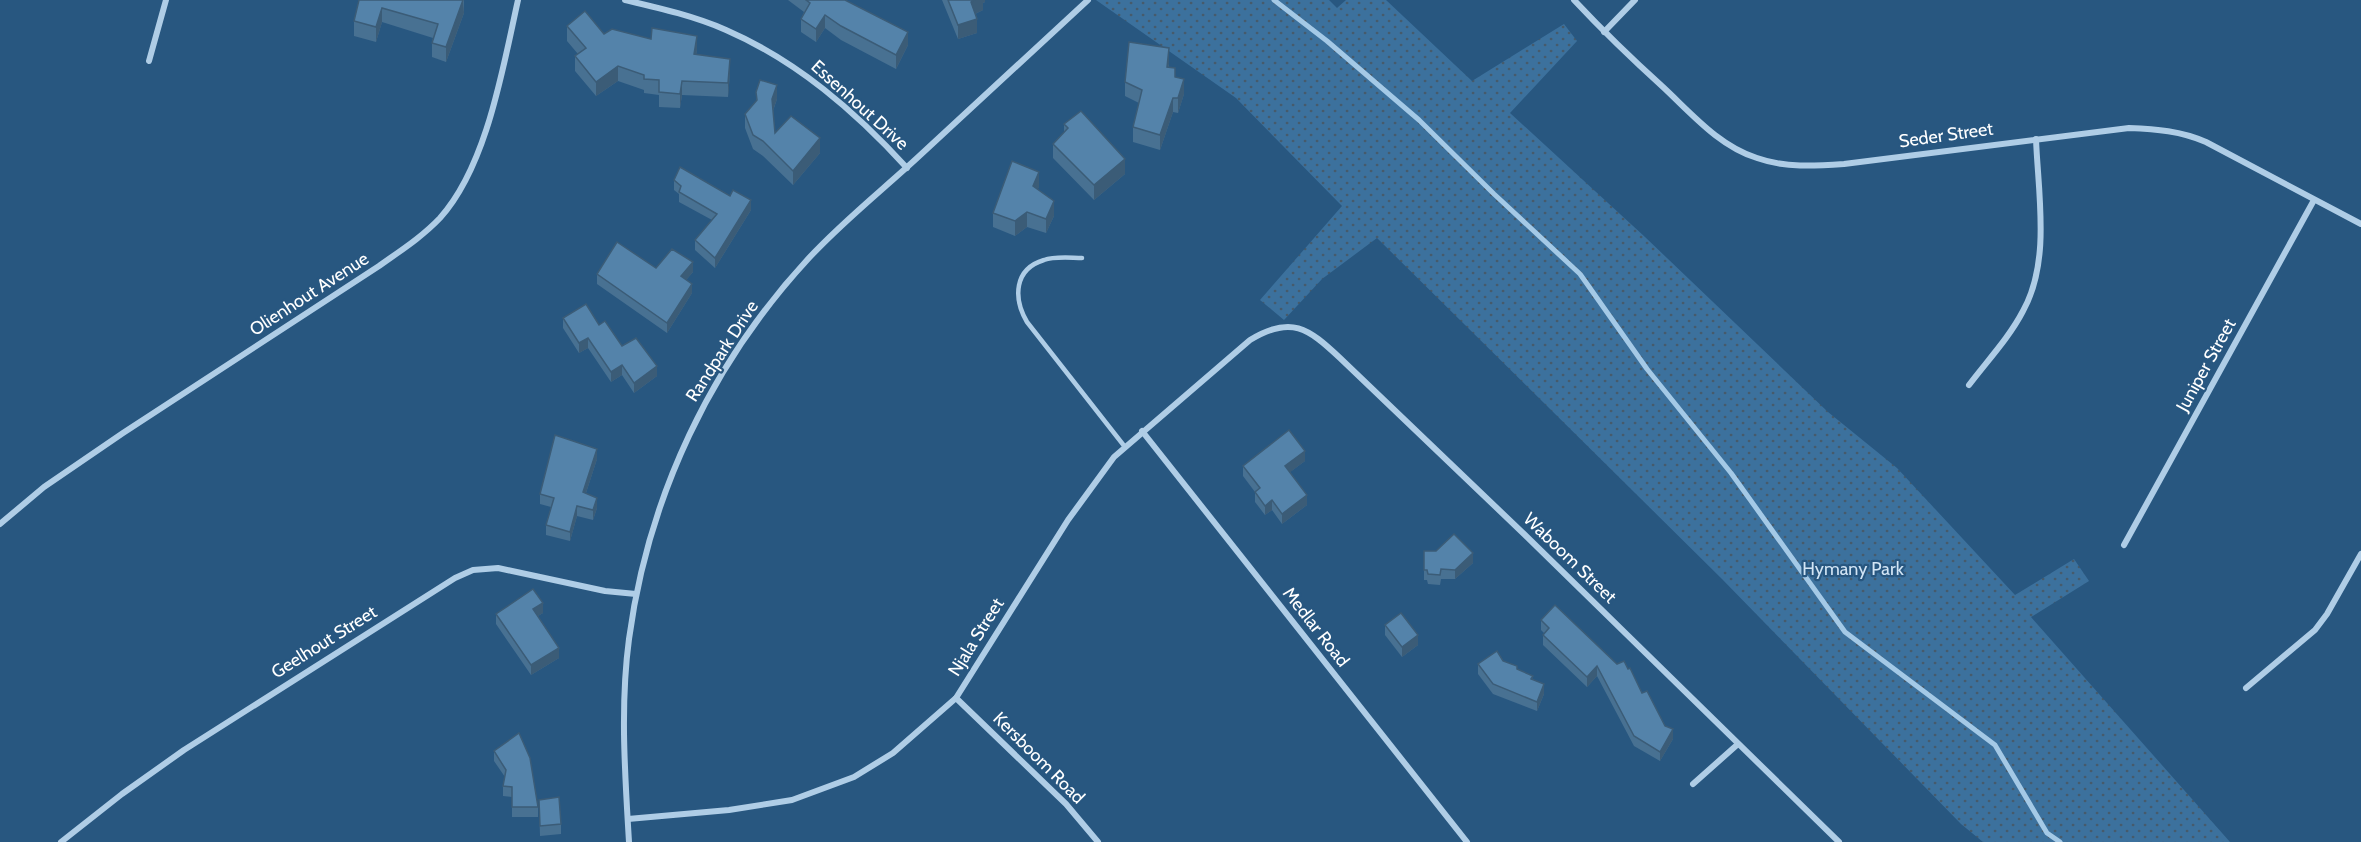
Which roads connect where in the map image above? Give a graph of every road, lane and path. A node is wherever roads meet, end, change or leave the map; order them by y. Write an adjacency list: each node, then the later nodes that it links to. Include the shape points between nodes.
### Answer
1 (166, 0): 8 (street)
2 (518, 0): 18 (street, Olienhout Avenue, via 499,87 477,152 453,201 439,219 379,266 123,433)
3 (625, 0): 10 (street, Essenhout Drive, via 688,16 766,50 821,86)
4 (1088, 0): 10 (street, Randpark Drive)
5 (1574, 0): 7 (street, Seder Street)
6 (1635, 0): 7 (street)
7 (1604, 32): 9 (street, Seder Street, via 1709,130 1734,149 1759,159 1833,165)
8 (149, 61)
9 (2036, 138): 11 (street, Seder Street, via 2129,128 2173,131 2206,142); 15 (street, via 2040,229 2033,289 2014,326)
10 (907, 168): 21 (street, Randpark Drive, via 809,258 736,350 695,421 674,469 657,512)
11 (2314, 200): 12 (street, Seder Street); 19 (street, Juniper Street)
12 (2361, 224)
13 (1082, 258): 17 (lane, via 1045,259 1032,266 1019,283 1019,308)
14 (1265, 331): 16 (street, Njala Street); 24 (street, Waboom Street, via 1296,326 1322,341)
15 (1969, 385)
16 (1142, 431): 17 (street, Njala Street); 30 (street, Medlar Road)
17 (1125, 447): 23 (street, Njala Street, via 1096,479 1068,520)
18 (0, 524)
19 (2124, 545)
20 (2361, 554): 22 (street, via 2315,630)
21 (636, 594): 26 (street, Randpark Drive, via 624,705); 27 (street, Geelhout Street, via 498,568 473,570 184,750)
22 (2246, 688)
23 (956, 698): 26 (street, Njala Street, via 893,753 854,777 807,796 754,807); 29 (street, Kersboom Road, via 1066,804)
24 (1738, 744): 25 (street); 31 (street, Waboom Street)
25 (1693, 784)
26 (628, 819): 28 (street, Randpark Drive)
27 (61, 842)
28 (629, 842)
29 (1098, 842)
30 (1467, 842)
31 (1839, 842)

